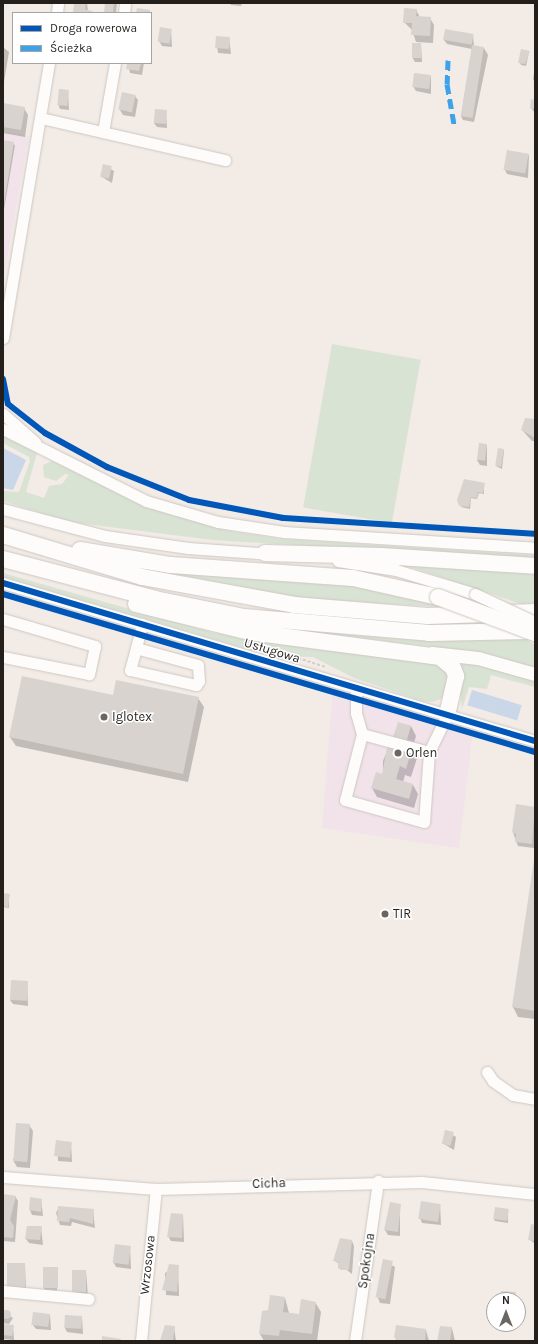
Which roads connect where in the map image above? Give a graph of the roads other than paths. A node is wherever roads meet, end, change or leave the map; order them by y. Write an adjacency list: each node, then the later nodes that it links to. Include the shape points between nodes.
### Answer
1 (49, 64): 3 (street)
2 (115, 64): 4 (street)
3 (41, 118): 4 (street); 6 (street)
4 (103, 132): 5 (street)
5 (225, 160)
6 (4, 334)
7 (3, 414): 9 (street)
8 (3, 429): 9 (street)
9 (40, 446): 12 (street, via 82,471 146,501 218,522 284,532)
10 (3, 509): 13 (street, via 105,536 188,548)
11 (4, 535): 18 (highway, via 142,577 294,605 428,616); 22 (highway, bridge, via 171,565 353,578 438,597)
12 (535, 548)
13 (264, 553): 15 (highway, via 382,556); 20 (street, bridge, via 396,570 475,594)
14 (3, 559): 16 (highway)
15 (535, 566)
16 (59, 576): 22 (highway, via 177,604 307,625 429,633); 24 (highway, via 124,601 195,621 304,640)
17 (3, 583): 21 (street, Usługowa)
18 (535, 612)
19 (3, 619): 25 (street, via 95,646 88,674)
20 (535, 622)
21 (142, 624): 23 (street); 27 (street, Usługowa)
22 (535, 632)
23 (136, 648): 23 (street, via 198,665 199,681 196,685 130,670)
24 (418, 652): 26 (main road, via 478,658); 28 (highway, via 440,657 453,668 455,687)
25 (3, 657)
26 (535, 674)
27 (356, 688): 28 (street, Usługowa); 29 (street, via 356,712)
28 (447, 715): 30 (street, Usługowa); 31 (street)
29 (362, 734): 31 (street); 31 (street, via 345,800 424,822)
30 (535, 741)
31 (429, 752)
32 (487, 1072): 33 (street, via 492,1081 513,1095)
33 (535, 1098)
34 (3, 1177): 36 (street, Cicha)
35 (378, 1181): 36 (street, Cicha); 37 (street, Cicha, via 484,1186); 41 (street, Spokojna)
36 (156, 1189): 40 (street, Wrzosowa)
37 (535, 1194)
38 (3, 1291): 39 (street)
39 (88, 1299)
40 (141, 1341)
41 (356, 1341)

